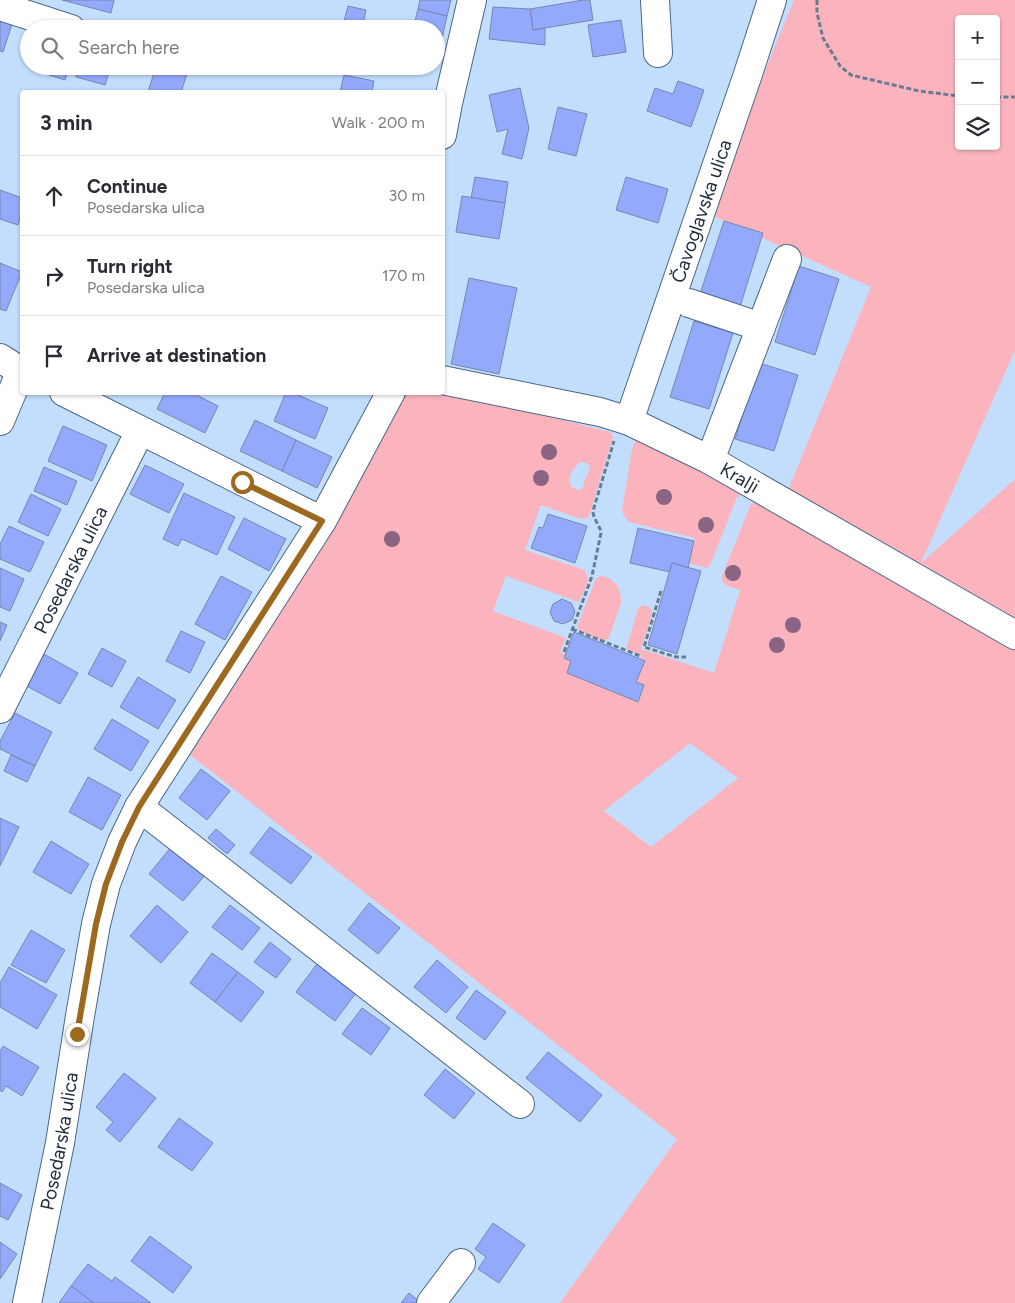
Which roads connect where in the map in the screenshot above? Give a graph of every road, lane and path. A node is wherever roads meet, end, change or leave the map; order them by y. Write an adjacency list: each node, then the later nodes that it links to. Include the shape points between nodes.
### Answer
1 (472, 0): 11 (street)
2 (655, 0): 7 (street)
3 (772, 0): 20 (street, Čavoglavska ulica)
4 (817, 0): 8 (path, via 823,38 840,66 851,75 919,91)
5 (0, 6): 6 (street)
6 (43, 20)
7 (658, 53)
8 (955, 96)
9 (1000, 97): 10 (path)
10 (1015, 97)
11 (445, 119)
12 (787, 259): 14 (street)
13 (689, 303): 14 (street)
14 (761, 327): 22 (street)
15 (14, 367): 19 (street)
16 (445, 381): 20 (street, Kralji, via 600,412)
17 (70, 395): 21 (street)
18 (389, 395): 23 (street, Posedarska ulica)
19 (0, 421)
20 (622, 429): 22 (street, Kralji); 25 (path, via 593,511 601,533 592,576)
21 (140, 431): 23 (street); 30 (street, Posedarska ulica)
22 (710, 460): 26 (street, Kralji)
23 (322, 521): 31 (street, Posedarska ulica)
24 (661, 591): 29 (path, via 644,647)
25 (572, 629): 27 (path); 28 (path)
26 (1015, 635)
27 (564, 652)
28 (640, 656)
29 (686, 658)
30 (0, 709)
31 (139, 807): 32 (street); 34 (street, Posedarska ulica, via 106,884 96,924 60,1143)
32 (520, 1104)
33 (461, 1263): 35 (street)
34 (27, 1303)
35 (431, 1303)

